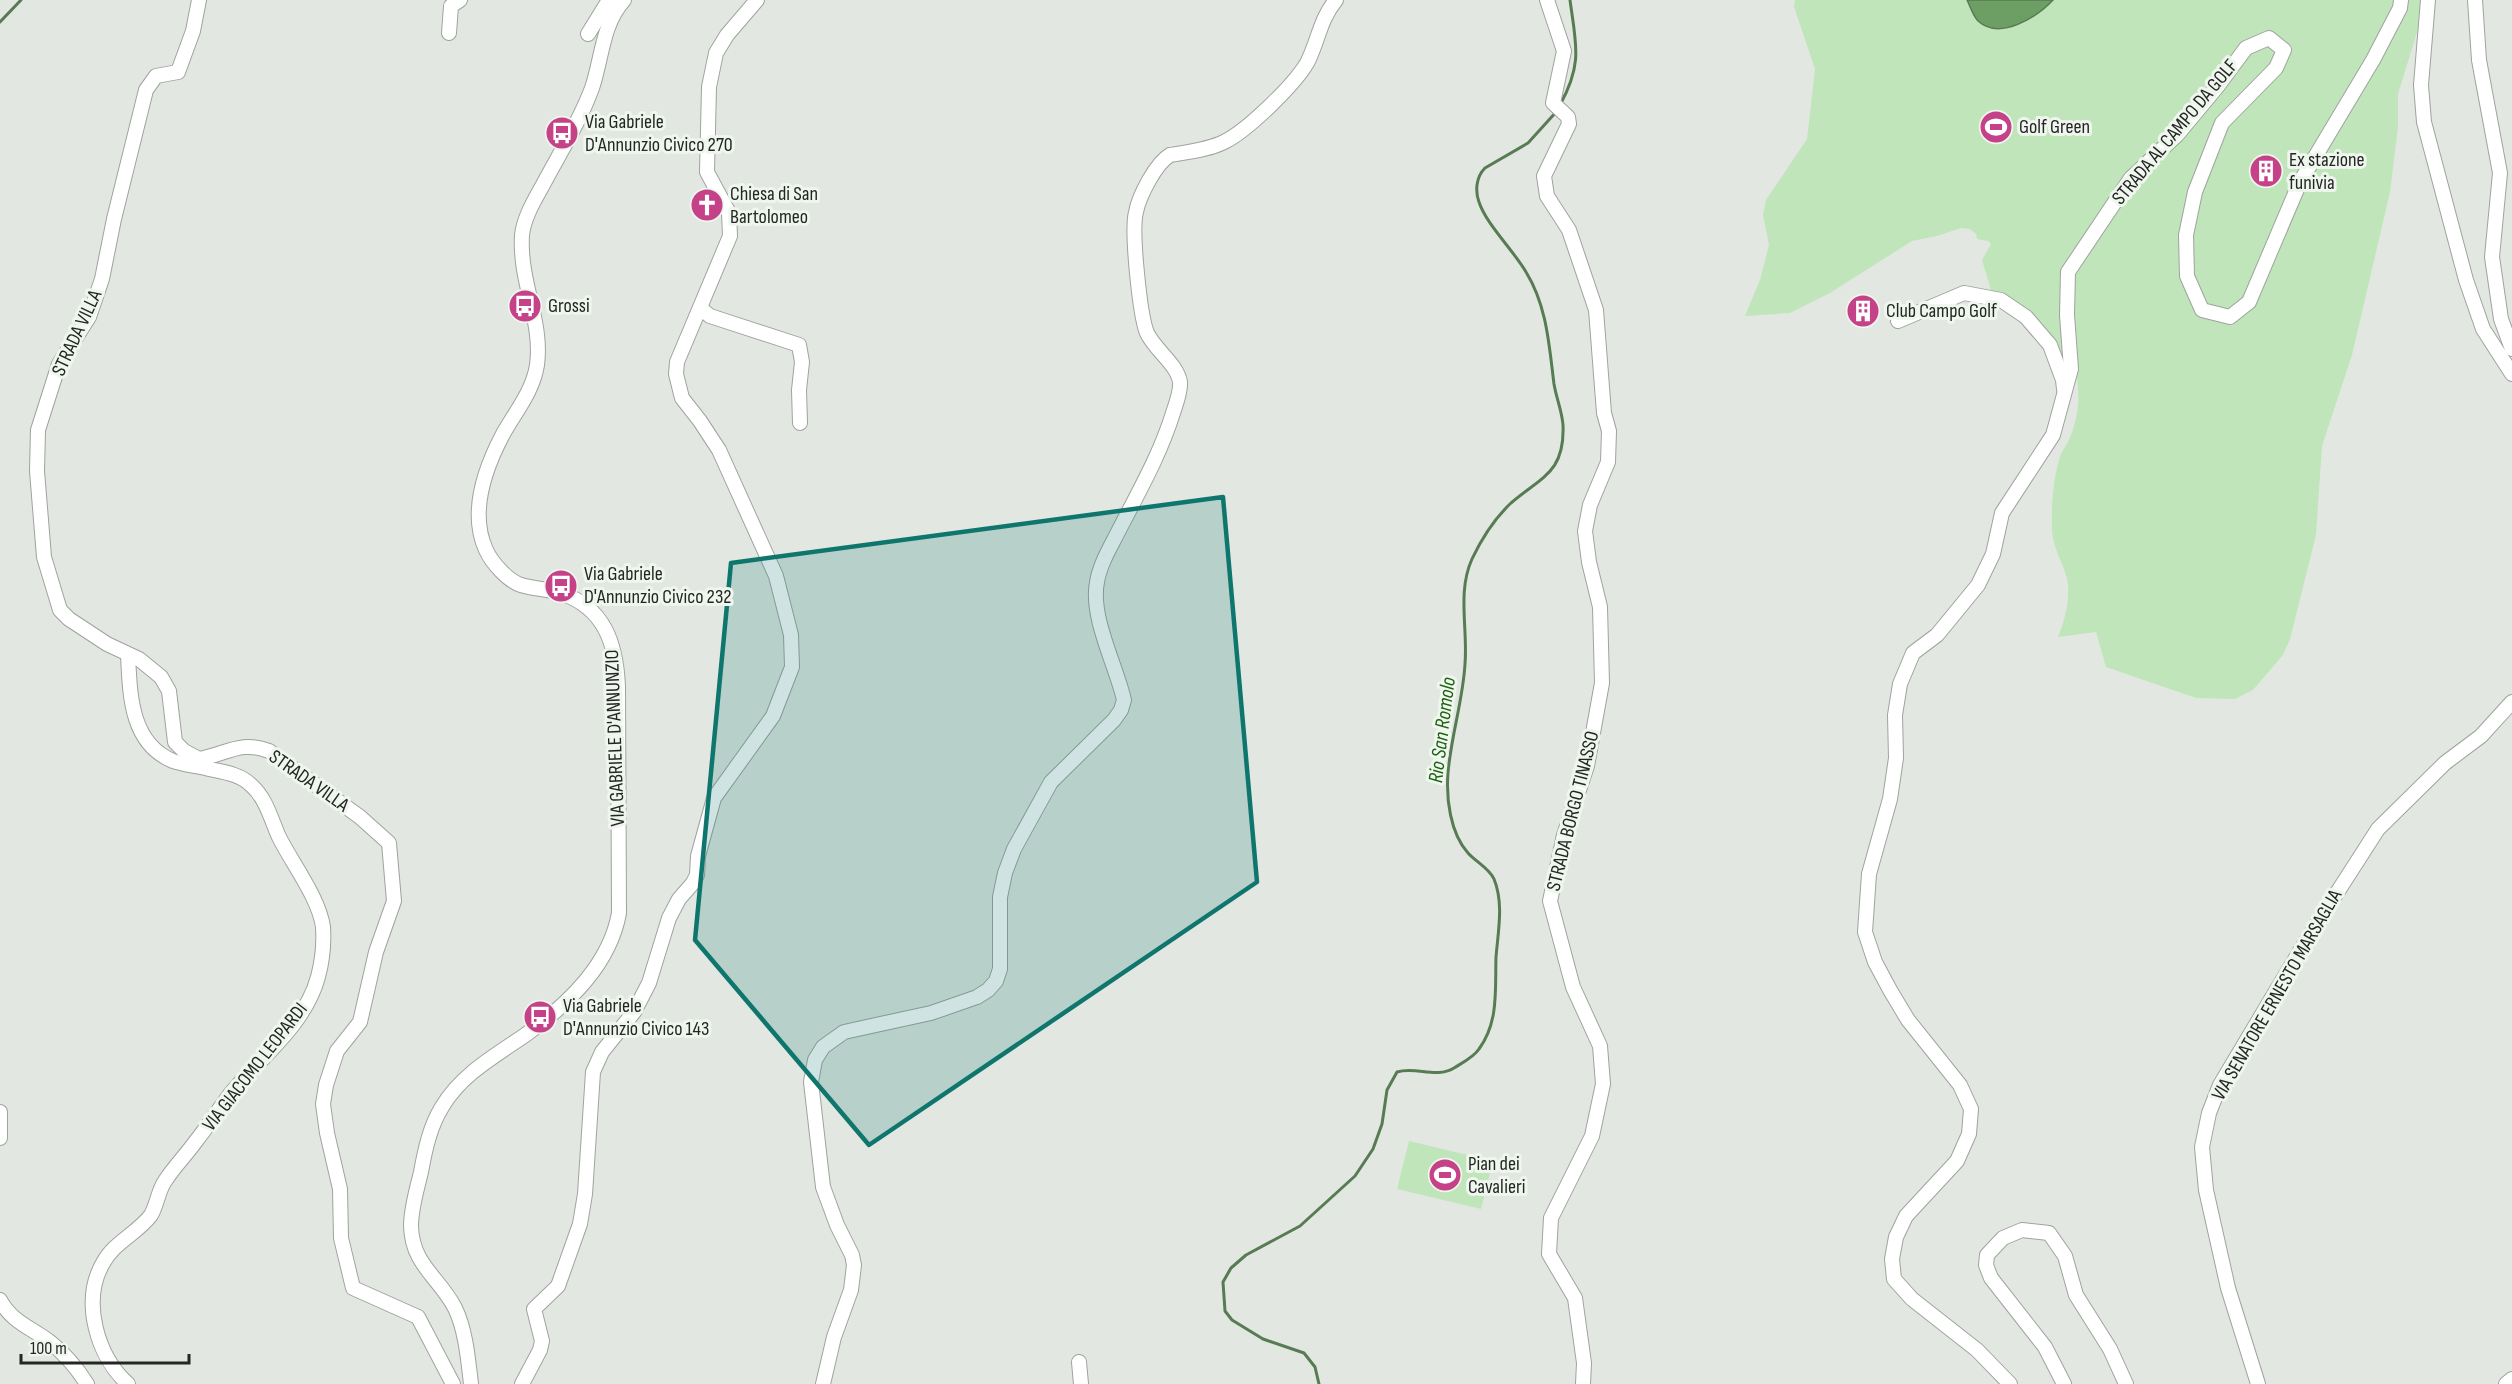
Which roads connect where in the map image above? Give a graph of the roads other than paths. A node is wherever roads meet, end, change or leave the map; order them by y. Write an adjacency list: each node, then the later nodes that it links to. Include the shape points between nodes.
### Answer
1 (199, 0): 19 (street, STRADA VILLA, via 178,72 156,76 146,90 102,279 89,317 59,364 38,430 44,557 60,610)
2 (460, 0): 11 (street, via 451,6)
3 (609, 0): 12 (street)
4 (624, 0): 30 (street, VIA GABRIELE D'ANNUNZIO, via 613,13 579,119 528,212 522,253 524,280 538,338 536,366 530,389 490,461 479,509 479,533 499,568 518,584 562,594 582,604 598,617 612,641 618,686 619,913 616,933 590,975 537,1025 463,1080 442,1107 425,1152 412,1210 412,1242 425,1268 455,1308 464,1335)
5 (757, 0): 13 (street, via 716,53 709,87 707,172 729,213 730,236)
6 (1336, 0): 32 (street, via 1320,25 1308,61 1297,78 1263,112 1223,143 1162,159 1136,212 1140,303 1147,332 1180,384 1164,439 1104,559 1096,583 1099,616 1124,700 1114,720 1051,782 1014,849 1000,897 1001,962 996,981 977,997 931,1013 844,1032 823,1047 815,1060 811,1082 823,1186 854,1265 851,1290)
7 (1546, 0): 34 (street, STRADA BORGO TINASSO, via 1564,51 1553,102 1568,117 1569,124 1545,176 1547,196 1569,230 1596,310 1604,413 1609,431 1608,462 1590,505 1585,531 1600,607 1602,683 1587,766 1564,835 1550,901 1573,987 1600,1046 1603,1084 1592,1136 1551,1218 1549,1254 1575,1298 1584,1363)
8 (2401, 0): 17 (street, STRADA AL CAMPO DA GOLF, via 2373,60 2300,182 2249,302 2230,317 2202,310 2187,276 2186,235 2195,192 2222,123 2276,68 2284,50 2269,38 2246,48 2176,135 2131,178 2068,272 2071,369)
9 (2428, 0): 16 (street, via 2421,85 2424,122 2483,329)
10 (2475, 0): 15 (street, via 2479,60 2500,173 2492,257 2501,319)
11 (449, 33)
12 (588, 34)
13 (700, 308): 18 (street, via 710,316 799,345); 31 (street, via 677,362 682,398 719,450 776,576 791,635 792,667 773,716 714,798 701,838 697,874 669,918 649,983 634,1012 602,1052 593,1072 580,1224 558,1286 534,1309 542,1341)
14 (1898, 321): 17 (street, via 1964,293 2001,300 2026,317 2050,345)
15 (2512, 349)
16 (2512, 374)
17 (2064, 394): 35 (street, STRADA AL CAMPO DA GOLF, via 2053,435 2002,513 1993,554 1978,585 1937,635 1913,653 1900,684 1890,799 1869,874 1866,903 1865,933 1875,962 1908,1020 1960,1085 1971,1109 1970,1134 1957,1161 1906,1216 1896,1237 1894,1279 1912,1299 1977,1350)
18 (800, 423)
19 (128, 655): 21 (street, STRADA VILLA, via 160,677 169,691 175,742); 21 (street, VIA GIACOMO LEOPARDI, via 130,693 142,735 153,749 174,761)
20 (2512, 702): 38 (street, VIA SENATORE ERNESTO MARSAGLIA, via 2481,736 2445,763 2378,829 2300,950 2220,1085 2209,1113 2202,1147 2206,1190 2228,1288)
21 (193, 761): 28 (street, VIA GIACOMO LEOPARDI, via 251,784 266,805 318,910 323,927 321,954 313,993 298,1018 232,1093 164,1182 144,1224 103,1262 93,1316 103,1350); 29 (street, STRADA VILLA, via 254,745 360,817 389,843 394,901 376,952 360,1023 337,1051 323,1104 340,1189 341,1238 353,1288 418,1317)
22 (0, 1112): 23 (street)
23 (0, 1138)
24 (0, 1300): 27 (street, via 8,1314 69,1358)
25 (1079, 1362): 33 (street)
26 (2512, 1379): 39 (street)
27 (87, 1384)
28 (128, 1384)
29 (453, 1384)
30 (471, 1384)
31 (522, 1384)
32 (823, 1384)
33 (1081, 1384)
34 (1582, 1384)
35 (2010, 1384)
36 (2064, 1384): 37 (street, via 2045,1347 1991,1278 1986,1264 1996,1243 2022,1230 2052,1236 2065,1256 2076,1295 2110,1349)
37 (2126, 1384)
38 (2258, 1384)
39 (2506, 1384)

